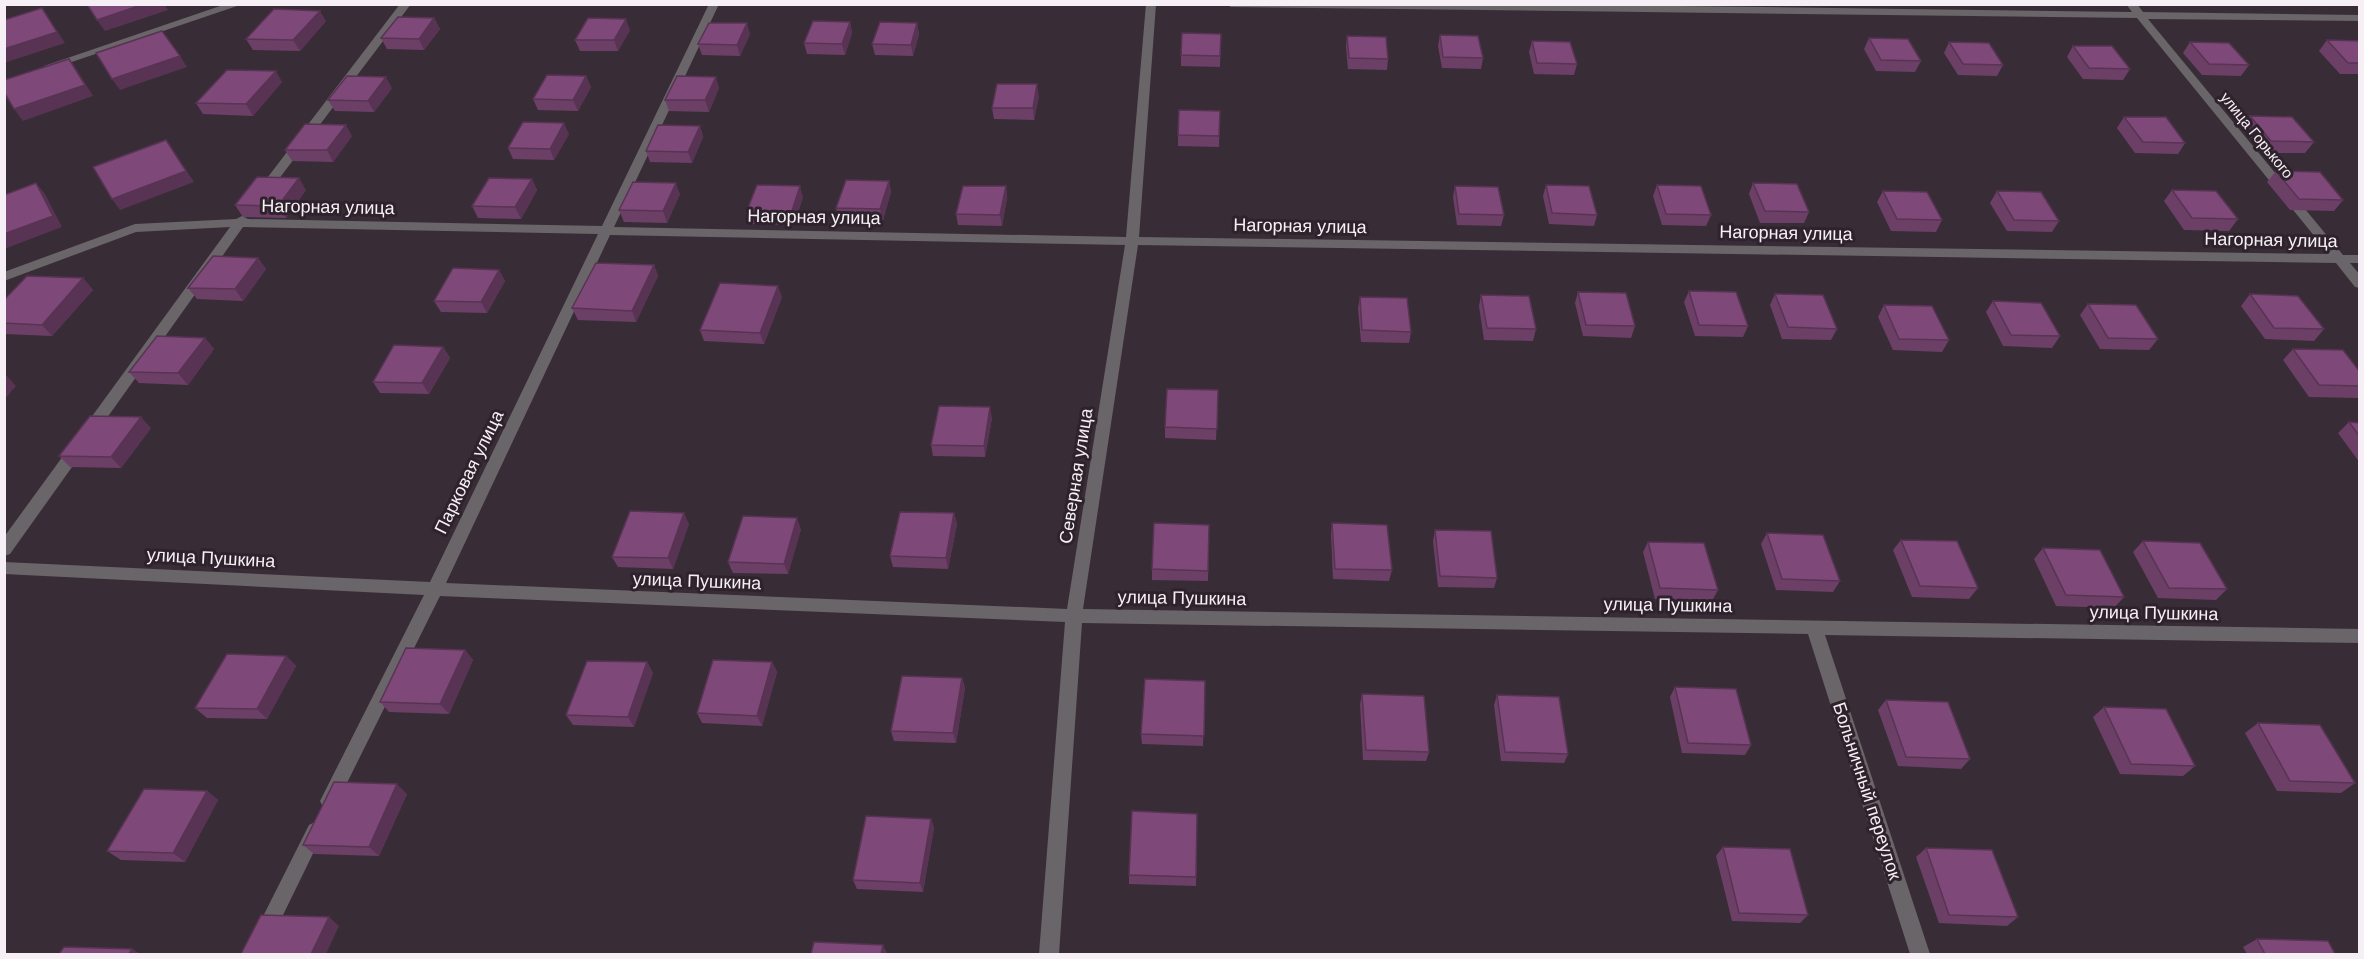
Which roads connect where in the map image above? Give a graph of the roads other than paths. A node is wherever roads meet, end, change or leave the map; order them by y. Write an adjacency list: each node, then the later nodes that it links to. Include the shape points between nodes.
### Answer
1 (238, 4): 9 (street)
2 (405, 4): 10 (street)
3 (714, 4): 11 (street, Парковая улица)
4 (1151, 4): 12 (street, Северная улица)
5 (1231, 4): 7 (street)
6 (2131, 4): 7 (street, улица Горького)
7 (2140, 15): 8 (street); 13 (street, улица Горького)
8 (2360, 18)
9 (38, 69)
10 (239, 223): 11 (street, Нагорная улица); 15 (street, Нагорная улица, via 135,228); 17 (street)
11 (607, 231): 12 (street, Нагорная улица); 19 (street, Парковая улица)
12 (1132, 241): 13 (street, Нагорная улица); 20 (street, Северная улица)
13 (2339, 259): 14 (street, Нагорная улица); 16 (street, улица Горького)
14 (2360, 259)
15 (4, 277)
16 (2360, 284)
17 (4, 550)
18 (4, 567): 19 (street, улица Пушкина)
19 (435, 589): 20 (street, улица Пушкина); 23 (street, Парковая улица)
20 (1074, 616): 21 (street, улица Пушкина); 24 (street, Северная улица)
21 (1814, 627): 22 (street, улица Пушкина); 25 (street, Больничный переулок)
22 (2360, 636)
23 (254, 954)
24 (1049, 954)
25 (1920, 954)

